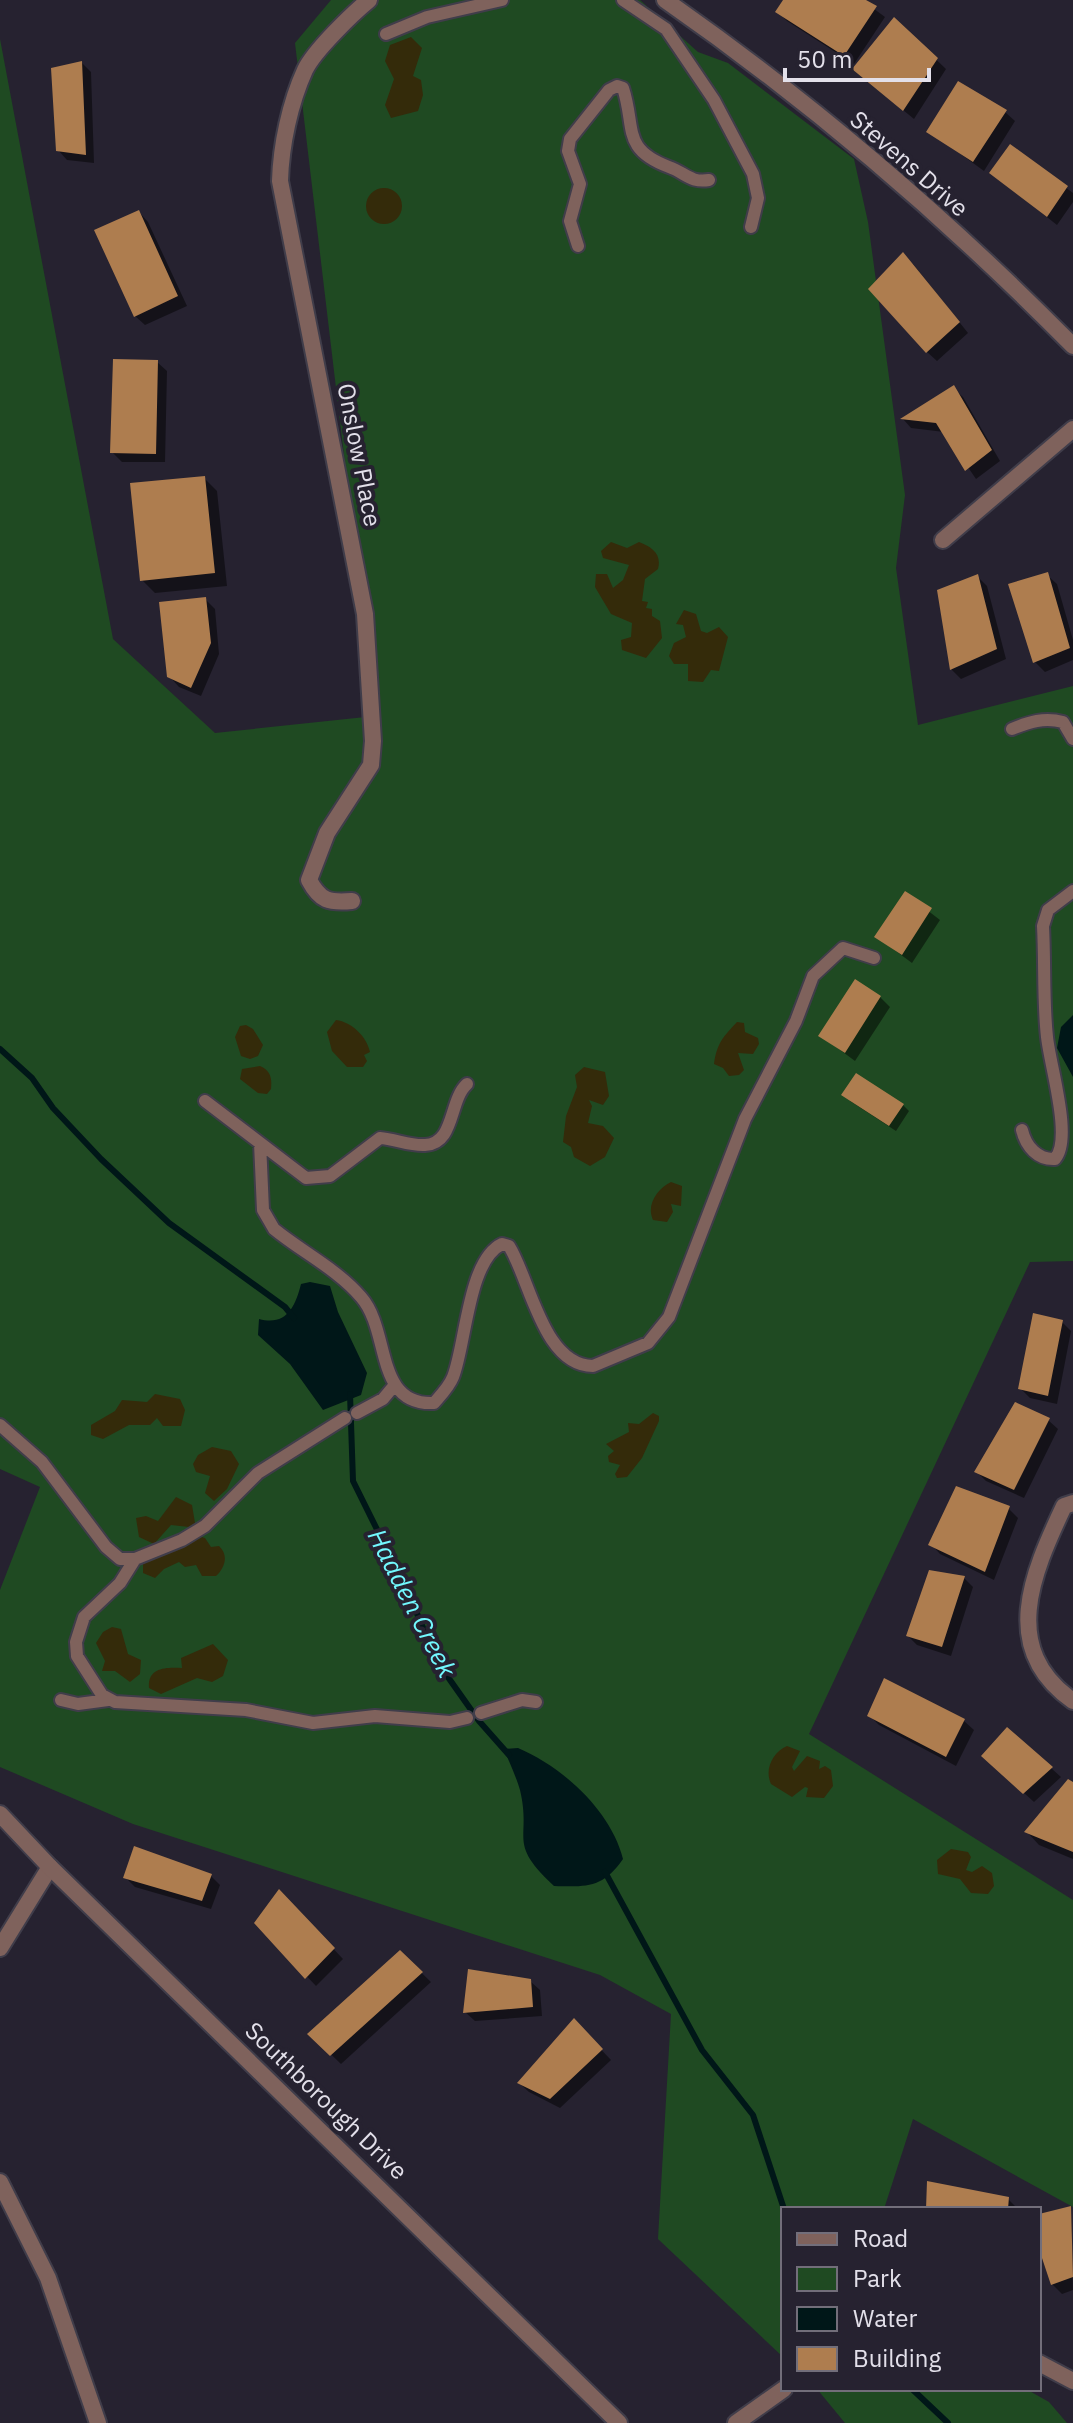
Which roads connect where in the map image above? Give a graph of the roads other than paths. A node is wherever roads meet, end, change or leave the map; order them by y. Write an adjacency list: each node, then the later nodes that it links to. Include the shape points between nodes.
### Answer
1 (369, 0): 15 (street, Onslow Place, via 306,67 280,167 365,614 371,765 327,833 309,880 329,903)
2 (502, 0): 5 (lane, via 427,17)
3 (623, 0): 7 (lane, via 666,29 714,100 753,174 758,198)
4 (665, 0): 9 (street, Stevens Drive, via 850,143 1018,290)
5 (386, 34)
6 (709, 180): 8 (lane, via 694,182 648,159 630,132 623,88 609,90 570,139 568,151 580,184 570,221)
7 (751, 227)
8 (578, 246)
9 (1073, 346)
10 (1073, 429): 11 (street)
11 (943, 540)
12 (1012, 729): 13 (lane, via 1039,719 1056,720)
13 (1073, 739)
14 (1073, 891): 19 (lane, via 1048,910 1043,926 1047,1042 1067,1120 1062,1154 1055,1159 1040,1156)
15 (352, 901)
16 (874, 958): 21 (lane, via 843,948 813,976 745,1119 673,1308 648,1343 593,1366 560,1352 511,1249 502,1244 489,1255 474,1283 453,1377 444,1391 434,1403 420,1404)
17 (467, 1084): 20 (lane, via 455,1101 448,1128 434,1142 380,1138 324,1178 306,1178)
18 (205, 1101): 20 (lane)
19 (1022, 1130)
20 (260, 1143): 21 (lane, via 263,1210 274,1229 366,1303)
21 (393, 1387): 24 (lane, via 383,1399 258,1473 205,1526)
22 (0, 1425): 24 (lane, via 42,1462 106,1547 120,1559)
23 (1073, 1503): 27 (street, via 1064,1506 1040,1557 1026,1614 1035,1658 1051,1686)
24 (135, 1559): 26 (lane, via 120,1583 84,1617 76,1642 85,1673)
25 (61, 1700): 26 (lane)
26 (108, 1700): 30 (lane, via 246,1710 313,1723 375,1716 450,1722)
27 (1073, 1701)
28 (536, 1702): 29 (lane, via 522,1700)
29 (481, 1713)
30 (467, 1718)
31 (0, 1814): 32 (street, Southborough Drive)
32 (50, 1867): 33 (street); 39 (street, Southborough Drive)
33 (0, 1948)
34 (0, 2182): 38 (street, via 48,2278)
35 (1041, 2364): 36 (street)
36 (1073, 2381)
37 (781, 2391): 40 (street)
38 (98, 2423)
39 (619, 2423)
40 (736, 2423)

